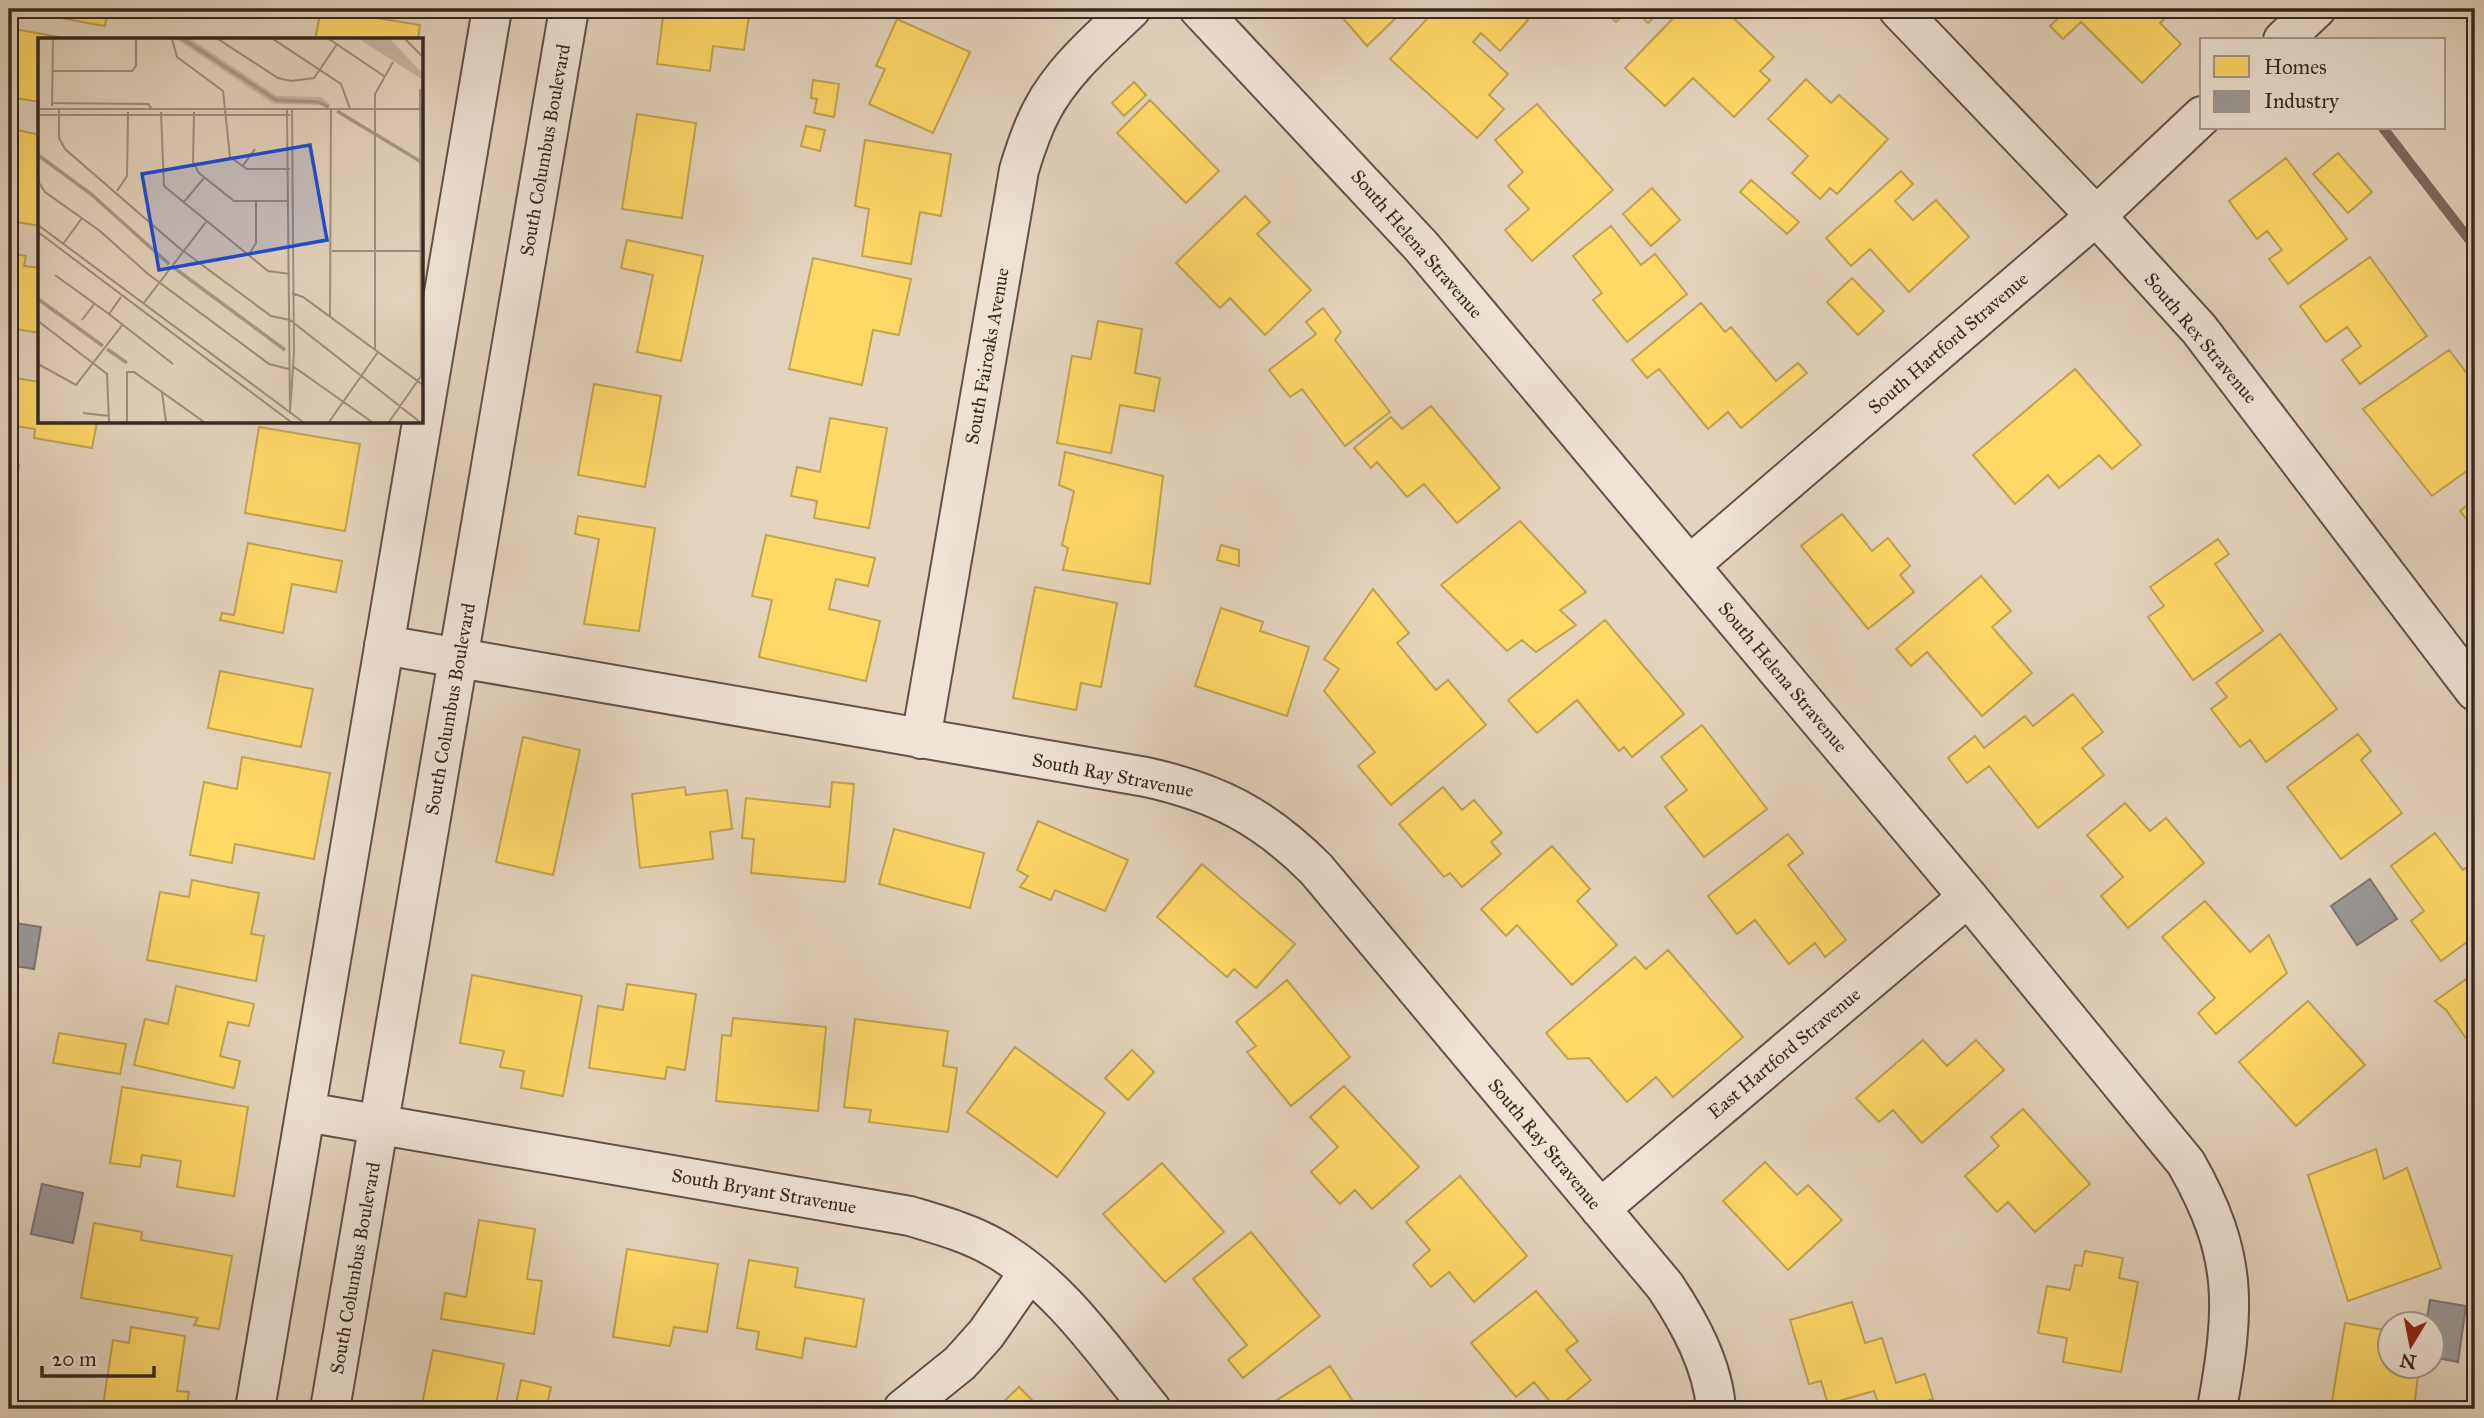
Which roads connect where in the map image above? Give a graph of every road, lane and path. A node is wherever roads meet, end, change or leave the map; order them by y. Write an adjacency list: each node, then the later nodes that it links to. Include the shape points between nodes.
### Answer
1 (492, 9): 10 (street)
2 (569, 9): 14 (street, South Columbus Boulevard)
3 (1130, 9): 16 (street, South Fairoaks Avenue, via 1062,80 1043,108 1019,170)
4 (1199, 9): 12 (street, South Helena Stravenue, via 1421,246)
5 (1898, 9): 9 (street, South Rex Stravenue)
6 (2316, 9): 7 (street)
7 (2285, 38)
8 (2200, 118): 9 (street, South Hartford Stravenue)
9 (2096, 216): 12 (street, South Hartford Stravenue); 15 (street, South Rex Stravenue, via 2199,329)
10 (424, 409)
11 (422, 424): 13 (street)
12 (1690, 565): 17 (street, South Helena Stravenue)
13 (384, 645): 14 (street, South Ray Stravenue); 18 (street)
14 (458, 659): 16 (street, South Ray Stravenue); 19 (street, South Columbus Boulevard)
15 (2475, 691)
16 (921, 740): 20 (street, South Ray Stravenue, via 1162,781 1208,795 1269,827 1316,869)
17 (1968, 897): 20 (street, East Hartford Stravenue); 27 (street, South Helena Stravenue, via 2163,1133 2205,1196 2222,1244 2231,1307)
18 (306, 1112): 19 (street, South Bryant Stravenue); 22 (street)
19 (379, 1125): 21 (street, South Bryant Stravenue, via 910,1216 970,1235); 23 (street, South Columbus Boulevard)
20 (1600, 1209): 26 (street, South Ray Stravenue, via 1682,1311 1708,1370)
21 (1029, 1272): 24 (street, via 960,1363); 25 (street, South Bryant Stravenue, via 1074,1315)
22 (256, 1409)
23 (330, 1409)
24 (903, 1409)
25 (1151, 1409)
26 (1716, 1409)
27 (2217, 1409)

